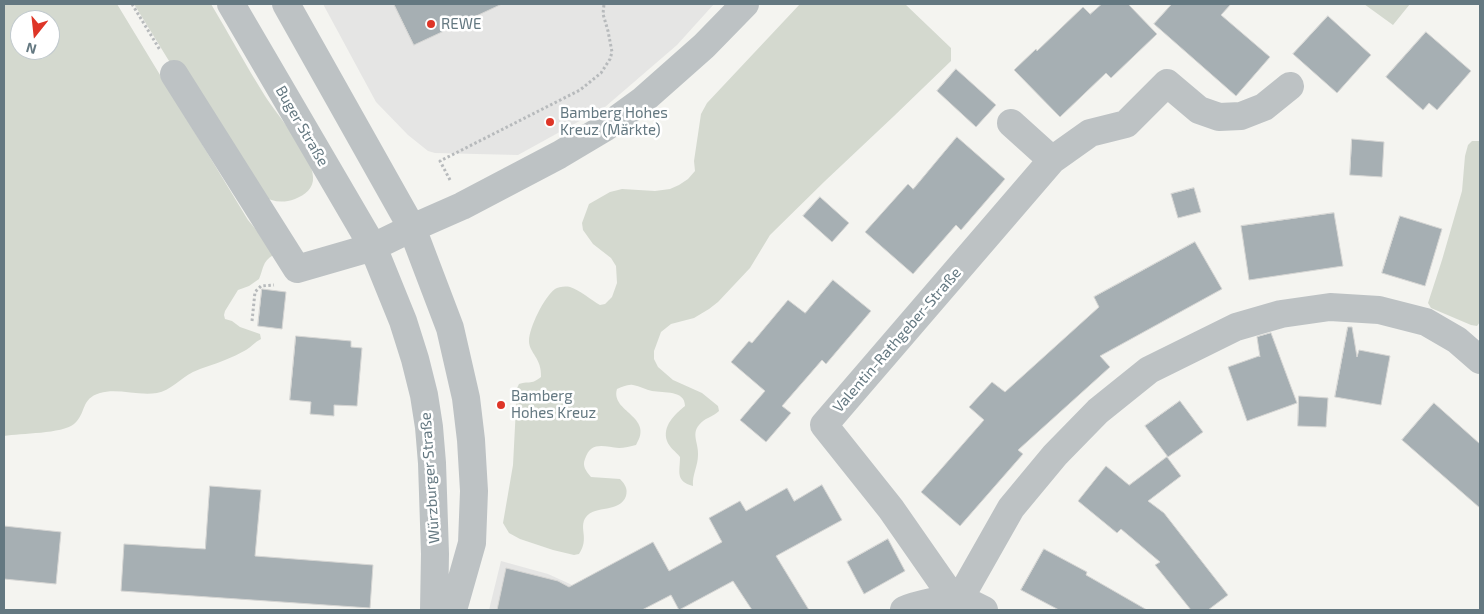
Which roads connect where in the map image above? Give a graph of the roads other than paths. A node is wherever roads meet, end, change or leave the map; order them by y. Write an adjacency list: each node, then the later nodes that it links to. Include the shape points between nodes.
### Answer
1 (231, 4): 9 (street, Buger Straße)
2 (286, 4): 8 (street)
3 (745, 4): 8 (street, via 643,100 606,127 462,206)
4 (174, 74): 9 (street, via 297,269)
5 (1290, 86): 7 (street, via 1264,107 1241,116 1219,117 1199,110 1167,83 1126,124 1090,133)
6 (1011, 123): 7 (street)
7 (1052, 160): 11 (street, Valentin-Rathgeber-Straße, via 824,425 891,509 946,588)
8 (412, 228): 9 (street); 13 (street, via 450,328 470,431 474,491 472,543)
9 (373, 247): 12 (street, Würzburger Straße, via 403,321 430,427)
10 (1480, 360): 11 (street, via 1457,340 1426,322 1379,310 1330,307 1281,314 1236,326 1149,370 1098,411 1055,455 1011,508 964,591)
11 (956, 596): 14 (street); 15 (street)
12 (434, 610)
13 (453, 610)
14 (904, 610)
15 (984, 610)

